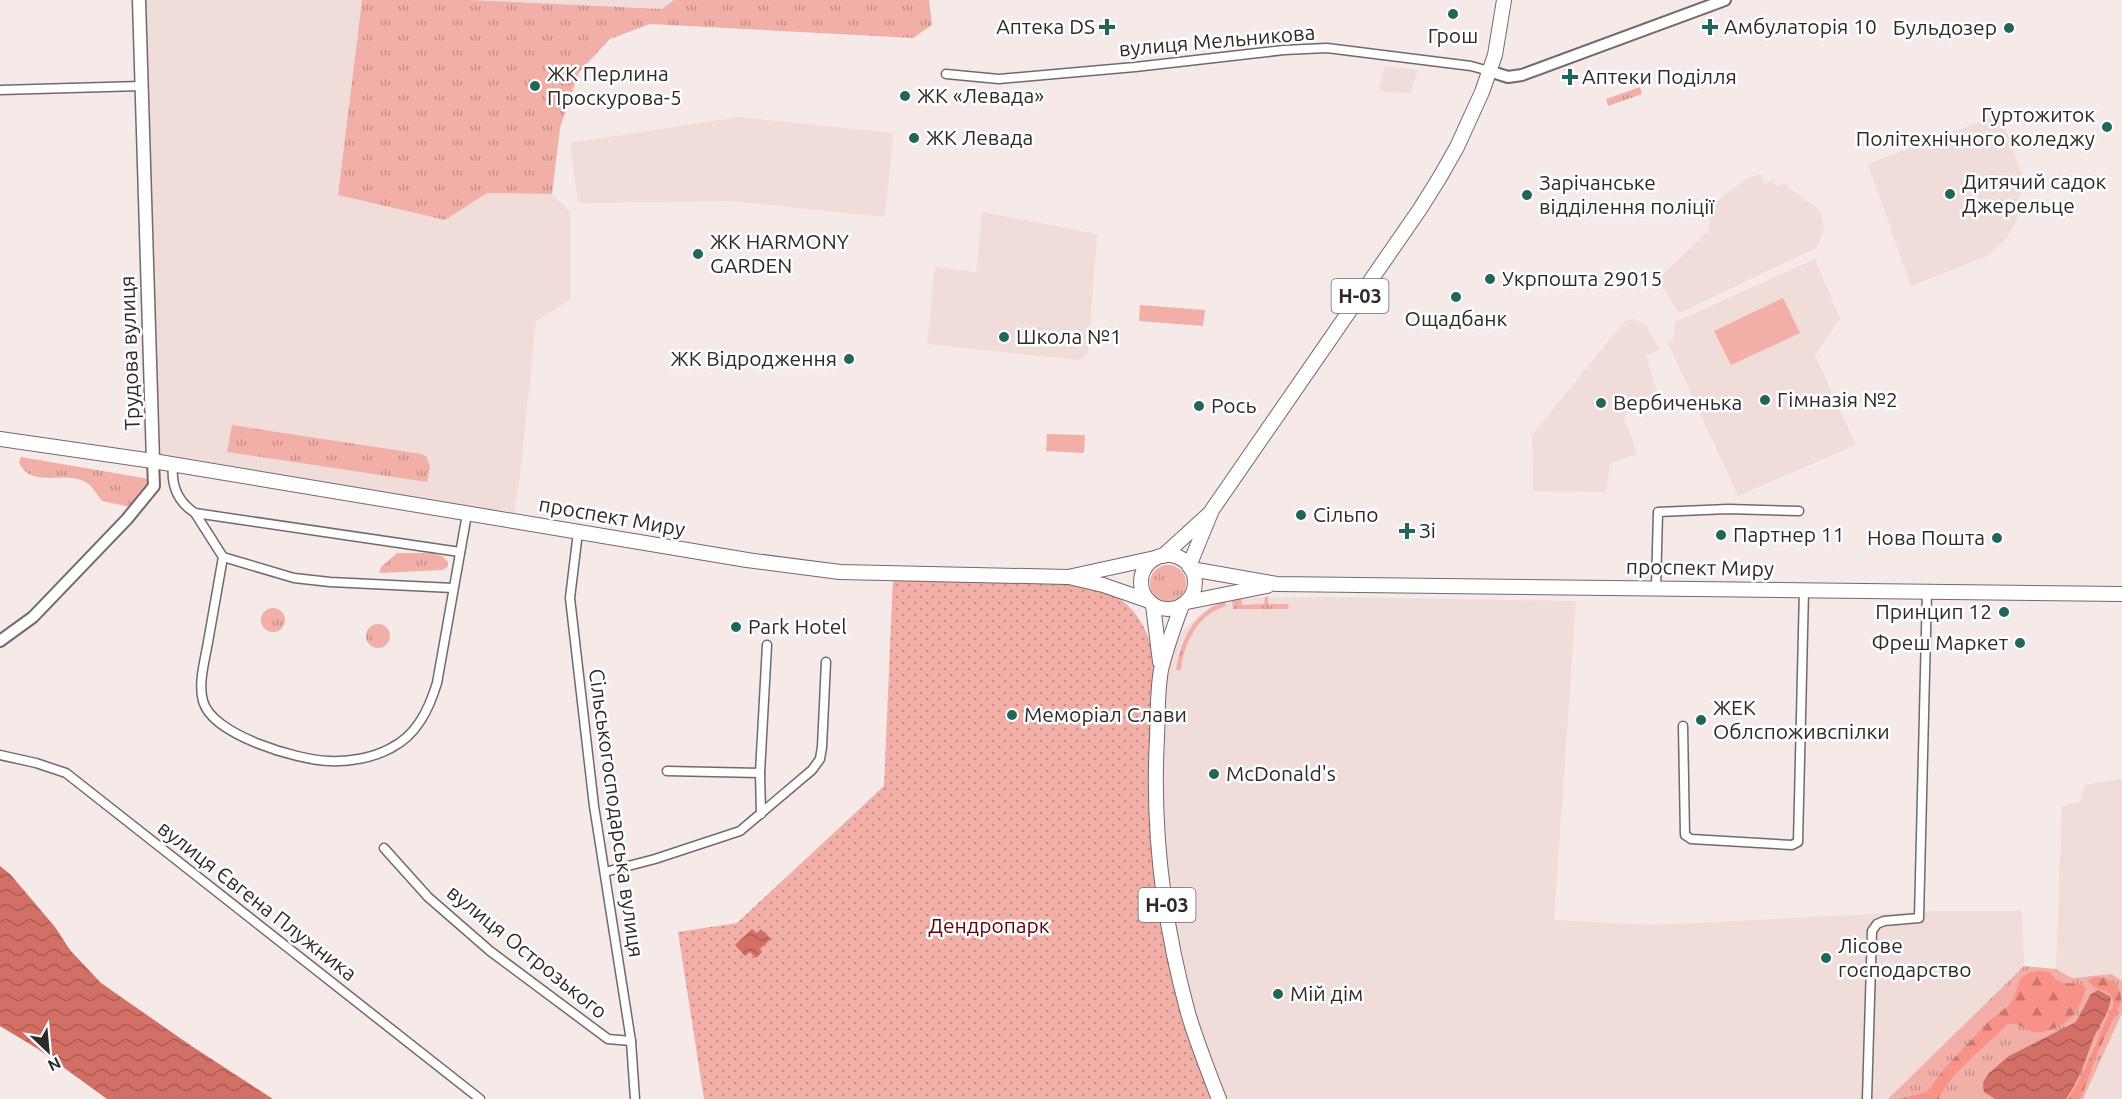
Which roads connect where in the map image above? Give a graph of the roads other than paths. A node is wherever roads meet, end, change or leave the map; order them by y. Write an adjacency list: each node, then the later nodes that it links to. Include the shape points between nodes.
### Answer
1 (139, 0): 6 (main road, Трудова вулиця)
2 (1504, 0): 4 (main road, Н-03)
3 (1725, 0): 4 (street, via 1522,75 1508,77)
4 (1490, 71): 5 (street, вулиця Мельникова, via 1327,48 999,79); 11 (main road, Н-03, via 1457,147 1430,193)
5 (946, 74)
6 (141, 86): 7 (street); 9 (main road, Трудова вулиця)
7 (0, 90)
8 (0, 440): 9 (main road, проспект Миру)
9 (153, 461): 10 (main road, проспект Миру); 29 (street, Трудова вулиця, via 154,486 127,519 33,617)
10 (173, 465): 12 (street, via 177,495); 14 (main road, проспект Миру)
11 (1212, 510): 18 (main road, Н-03); 19 (main road, Н-03)
12 (192, 511): 16 (street); 17 (street)
13 (1799, 511): 23 (street, via 1658,512)
14 (467, 514): 15 (main road, проспект Миру); 16 (street)
15 (578, 532): 20 (main road, проспект Миру, via 840,572); 39 (street, Сільськогосподарська вулиця, via 570,598)
16 (460, 552): 22 (street)
17 (223, 557): 22 (street, via 294,578); 22 (street, via 202,674 203,701 216,722 265,746 306,759 331,761 374,756 391,749 411,733 429,707 437,683)
18 (1159, 557): 19 (main road, via 1179,558); 20 (main road, проспект Миру); 27 (main road, Н-03, via 1146,566 1141,578 1142,590)
19 (1190, 568): 21 (main road, проспект Миру); 28 (main road, Н-03, via 1194,586)
20 (1068, 577): 27 (main road, проспект Миру)
21 (1277, 584): 23 (main road, проспект Миру); 28 (main road, проспект Миру)
22 (453, 588)
23 (1656, 588): 24 (main road, проспект Миру)
24 (1804, 590): 25 (main road, проспект Миру); 33 (street, via 1798,842 1770,844 1685,835)
25 (1927, 591): 26 (main road, проспект Миру); 44 (street, via 1918,918 1884,921 1872,932)
26 (2122, 594)
27 (1151, 603): 28 (main road, via 1164,609); 32 (main road, Н-03)
28 (1184, 603): 32 (main road, Н-03, via 1166,648)
29 (0, 641)
30 (767, 645): 36 (street)
31 (826, 662): 37 (street, via 819,759 812,770)
32 (1161, 673): 43 (main road, Н-03, via 1155,761 1161,870 1188,1013)
33 (1683, 726)
34 (0, 755): 41 (street, вулиця Євгена Плужника, via 66,773)
35 (667, 771): 36 (street)
36 (759, 773): 37 (street)
37 (761, 814): 39 (street, via 740,831 711,842)
38 (384, 848): 40 (street, вулиця Острозького, via 428,897 490,951 608,1039)
39 (605, 872): 40 (street, Сільськогосподарська вулиця)
40 (631, 1041): 42 (street, Сільськогосподарська вулиця)
41 (480, 1099)
42 (635, 1099)
43 (1219, 1099)
44 (1868, 1099)

